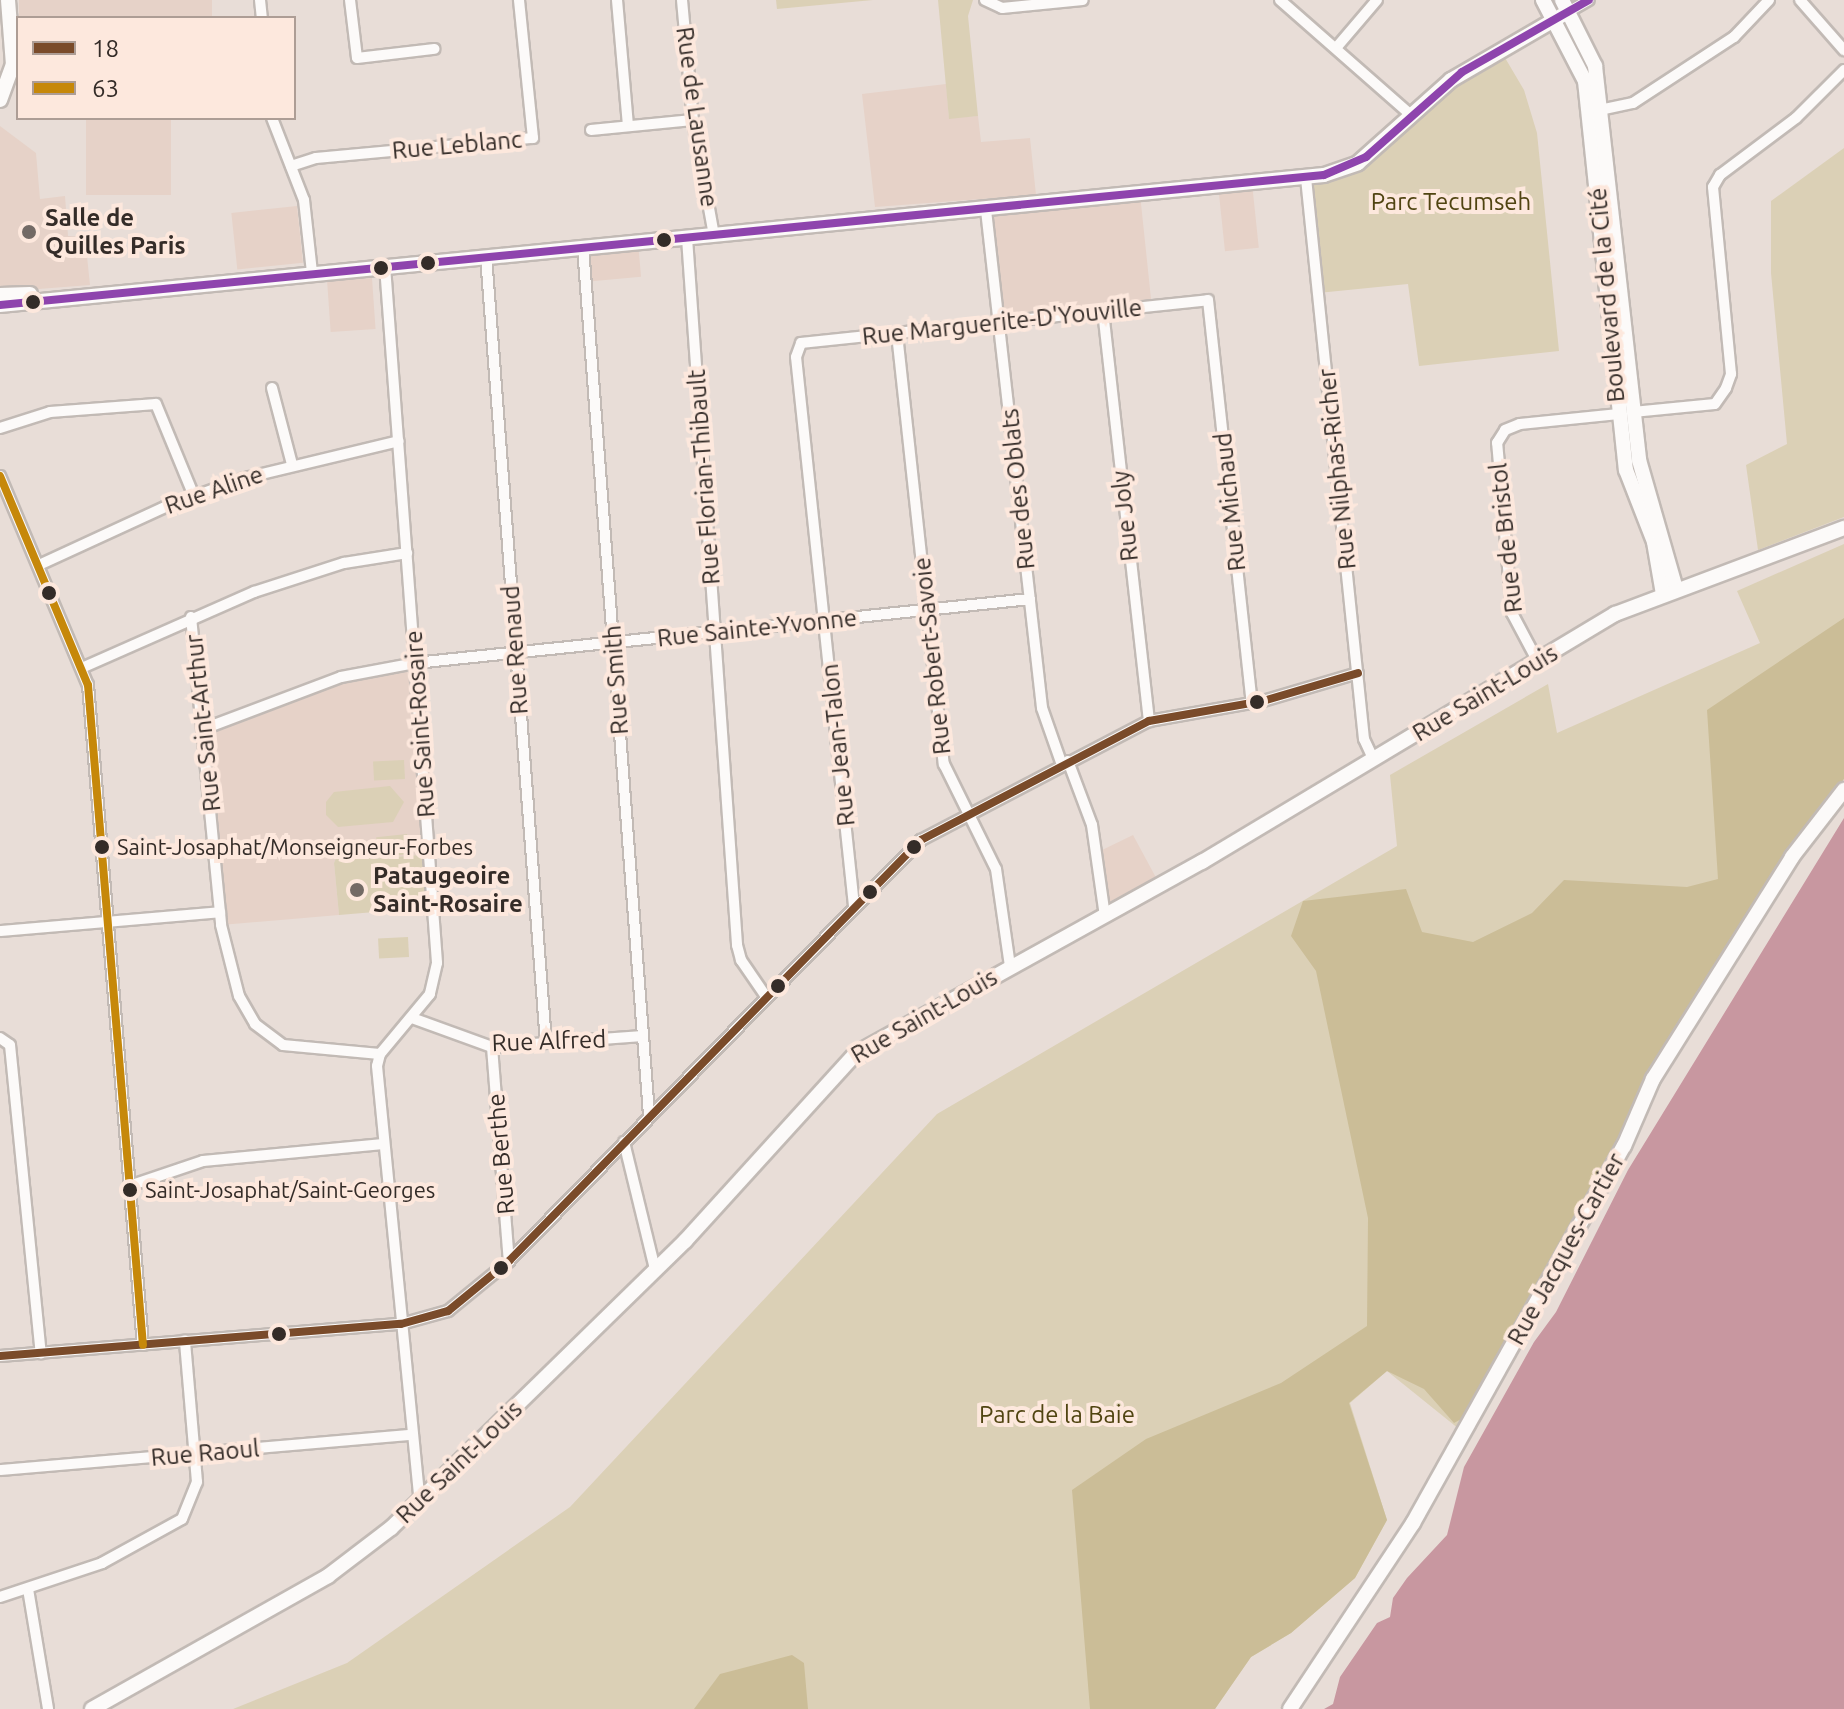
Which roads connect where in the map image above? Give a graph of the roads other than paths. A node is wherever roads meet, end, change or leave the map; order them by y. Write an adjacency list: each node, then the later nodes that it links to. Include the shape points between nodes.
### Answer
1 (8, 0): 20 (street, via 13,65)
2 (350, 0): 17 (street, via 357,58)
3 (519, 0): 27 (street, Rue Leblanc, via 533,138 316,158)
4 (617, 0): 25 (street)
5 (682, 0): 24 (street, Rue de Lausanne)
6 (1083, 0): 13 (street)
7 (1280, 0): 16 (street)
8 (1377, 0): 16 (street)
9 (1543, 0): 15 (street, Boulevard de la Cité)
10 (1589, 0): 14 (street)
11 (1769, 0): 21 (street, via 1734,37 1664,83 1626,107)
12 (1800, 0): 18 (street)
13 (988, 2)
14 (1565, 6): 15 (street); 21 (street, Boulevard de la Cité, via 1592,57)
15 (1554, 20): 21 (street, Boulevard de la Cité, via 1582,71); 22 (street, via 1462,72)
16 (1336, 48): 22 (street)
17 (434, 49)
18 (1844, 50)
19 (1844, 70): 45 (street, via 1796,118 1720,175 1713,187 1731,374 1726,388 1715,404)
20 (0, 100)
21 (1595, 111): 45 (street, Boulevard de la Cité)
22 (1411, 115): 28 (street, via 1358,163)
23 (273, 120): 27 (street)
24 (693, 120): 25 (street); 30 (street, Rue de Lausanne)
25 (628, 126): 26 (street)
26 (591, 130)
27 (291, 166): 35 (street, via 306,208)
28 (1306, 178): 29 (street); 65 (street, Rue Nilphas-Richer)
29 (986, 210): 30 (street); 41 (street, Rue des Oblats)
30 (714, 235): 31 (street)
31 (687, 238): 32 (street); 59 (street, Rue Florian-Thibault)
32 (583, 247): 33 (street); 60 (street, Rue Smith)
33 (486, 256): 34 (street); 61 (street, Rue Renaud)
34 (385, 266): 35 (street); 47 (street, Rue Saint-Rosaire)
35 (312, 273): 36 (street)
36 (87, 294): 37 (street); 39 (street)
37 (0, 295)
38 (1208, 300): 40 (street, Rue Marguerite-D'Youville); 66 (street, Rue Michaud)
39 (0, 305)
40 (1103, 311): 41 (street, Rue Marguerite-D'Youville); 67 (street, Rue Joly)
41 (1000, 321): 42 (street, Rue Marguerite-D'Youville); 55 (street, Rue des Oblats)
42 (897, 334): 43 (street, Rue Marguerite-D'Youville); 56 (street, Rue Robert-Savoie)
43 (797, 346): 58 (street, Rue Jean-Talon)
44 (272, 388): 48 (street)
45 (1626, 413): 54 (street, Boulevard de la Cité, via 1626,470); 62 (street, Rue de Bristol, via 1520,424 1505,430 1497,443 1512,613)
46 (0, 428): 50 (street, via 50,412 156,404)
47 (399, 441): 48 (street, Rue Aline); 52 (street, Rue Saint-Rosaire)
48 (292, 464): 50 (street, Rue Aline)
49 (0, 476): 53 (street)
50 (194, 496): 53 (street, Rue Aline)
51 (1844, 528): 54 (street, Rue Saint-Louis)
52 (407, 553): 57 (street, via 332,566); 63 (street, Rue Saint-Rosaire)
53 (39, 565): 64 (street)
54 (1670, 591): 62 (street, Rue Saint-Louis, via 1615,614)
55 (1030, 599): 56 (street, Rue Sainte-Yvonne); 70 (street, Rue des Oblats, via 1043,717)
56 (927, 610): 58 (street, Rue Sainte-Yvonne); 72 (street, Rue Robert-Savoie, via 944,764)
57 (191, 617): 64 (street); 68 (street, Rue Saint-Arthur)
58 (826, 622): 59 (street, Rue Sainte-Yvonne); 73 (street, Rue Jean-Talon)
59 (715, 633): 60 (street, Rue Sainte-Yvonne); 79 (street, Rue Florian-Thibault, via 737,945)
60 (613, 643): 61 (street, Rue Sainte-Yvonne); 81 (street, Rue Smith)
61 (515, 653): 63 (street, Rue Sainte-Yvonne); 83 (street, Rue Renaud)
62 (1538, 662): 69 (street, Rue Saint-Louis)
63 (415, 663): 68 (street, Rue Sainte-Yvonne, via 341,677); 80 (street, Rue Saint-Rosaire, via 437,963 430,994)
64 (84, 667): 76 (street)
65 (1358, 673): 66 (street); 69 (street, Rue Nilphas-Richer, via 1364,739)
66 (1252, 703): 67 (street)
67 (1149, 721): 70 (street)
68 (206, 728): 74 (street, Rue Saint-Arthur)
69 (1373, 758): 75 (street, Rue Saint-Louis)
70 (1065, 763): 72 (street); 75 (street, Rue des Oblats, via 1092,825)
71 (1844, 790): 105 (street, Rue Jacques-Cartier, via 1792,857 1653,1079 1624,1146 1413,1523)
72 (968, 814): 73 (street, via 921,840); 78 (street, Rue Robert-Savoie, via 996,869)
73 (854, 906): 79 (street)
74 (220, 912): 76 (street); 85 (street, Rue Saint-Arthur, via 234,985 248,1014 268,1037 304,1051)
75 (1105, 916): 78 (street, Rue Saint-Louis)
76 (109, 922): 77 (street); 89 (street)
77 (0, 931)
78 (1010, 966): 91 (street, Rue Saint-Louis, via 846,1061 740,1184)
79 (765, 995): 86 (street)
80 (412, 1018): 84 (street, Rue Alfred); 85 (street, Rue Saint-Rosaire)
81 (643, 1036): 83 (street, Rue Alfred); 86 (street, Rue Smith)
82 (0, 1038): 95 (street, via 10,1045)
83 (546, 1043): 84 (street, Rue Alfred)
84 (492, 1047): 90 (street, Rue Berthe)
85 (380, 1054): 88 (street)
86 (649, 1114): 87 (street)
87 (624, 1142): 90 (street); 91 (street)
88 (383, 1144): 89 (street, via 203,1161); 92 (street)
89 (132, 1185): 94 (street)
90 (509, 1261): 92 (street, via 461,1304)
91 (655, 1269): 100 (street, Rue Saint-Louis)
92 (401, 1324): 93 (street); 97 (street)
93 (185, 1341): 94 (street); 98 (street)
94 (143, 1345): 95 (street)
95 (41, 1353): 96 (street)
96 (0, 1356)
97 (410, 1435): 98 (street, Rue Raoul); 100 (street)
98 (195, 1454): 99 (street, Rue Raoul); 101 (street, via 197,1482 182,1519 102,1563)
99 (0, 1470)
100 (419, 1498): 104 (street, Rue Saint-Louis, via 391,1528 328,1576)
101 (28, 1589): 102 (street); 103 (street)
102 (0, 1597)
103 (48, 1709)
104 (92, 1709)
105 (1290, 1709)

